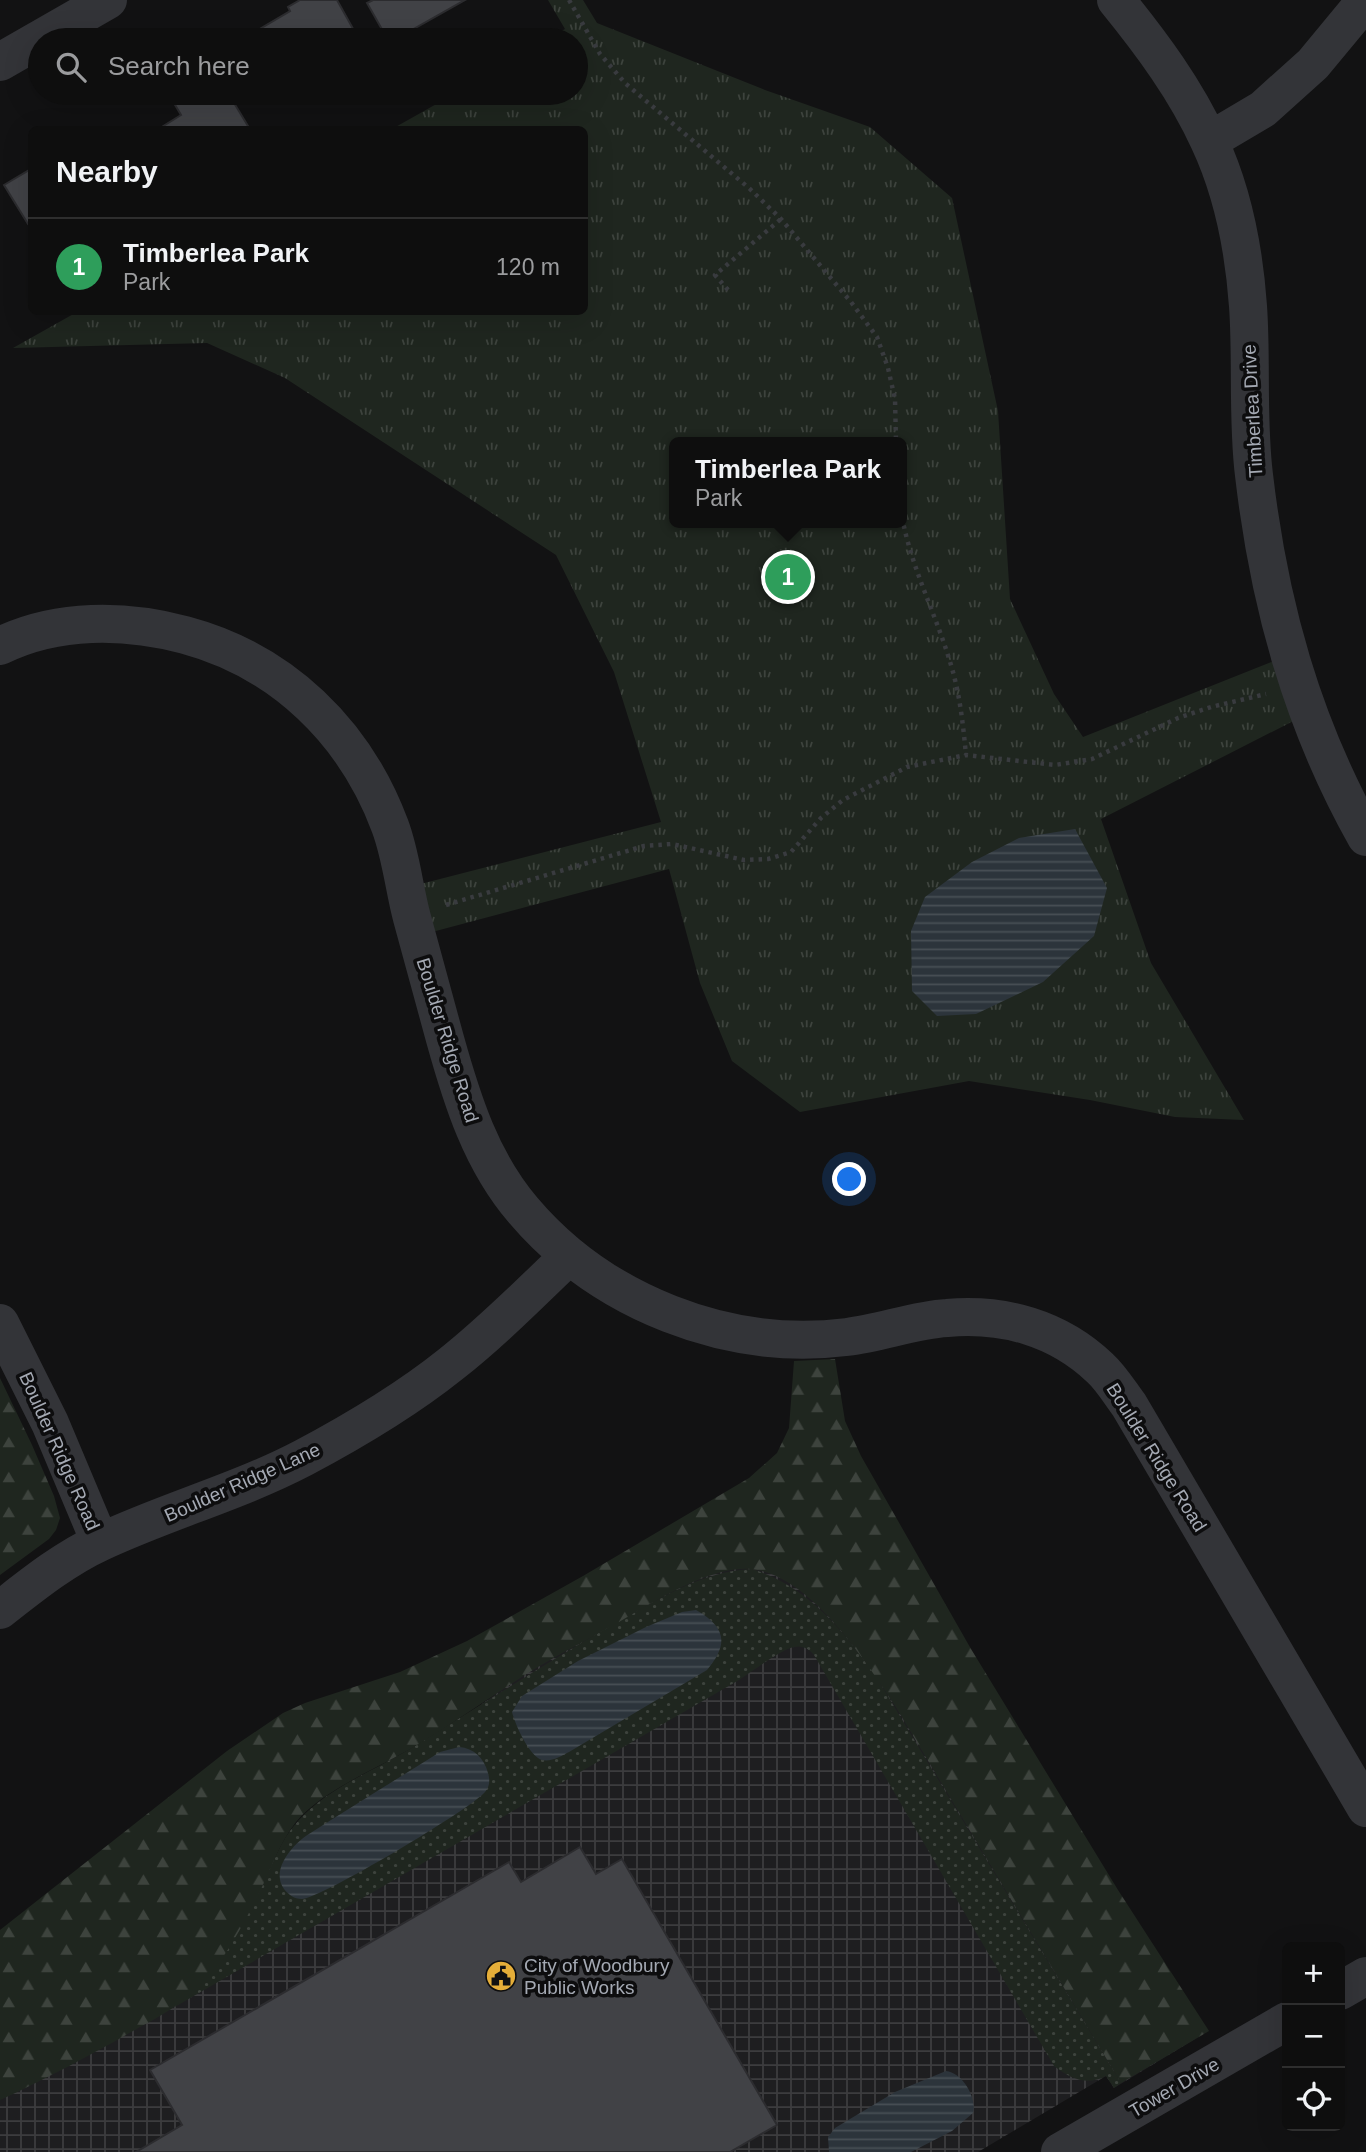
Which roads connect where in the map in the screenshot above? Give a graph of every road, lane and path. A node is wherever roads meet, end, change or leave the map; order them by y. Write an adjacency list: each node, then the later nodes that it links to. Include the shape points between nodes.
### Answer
1 (108, 0): 5 (street)
2 (569, 0): 6 (path)
3 (1116, 0): 10 (street, Timberlea Drive, via 1149,40)
4 (1366, 0): 10 (street, via 1313,64 1263,109)
5 (59, 28)
6 (585, 28)
7 (588, 33): 11 (path, via 625,83)
8 (28, 46): 9 (street)
9 (0, 62)
10 (1209, 141): 16 (street, Timberlea Drive, via 1231,199 1241,251 1258,510 1273,597)
11 (781, 219): 12 (path, via 715,275); 13 (path, via 877,337 895,399)
12 (728, 290)
13 (896, 437)
14 (904, 528): 17 (path, via 909,554 951,664 962,708)
15 (0, 646): 19 (street, Boulder Ridge Road, via 58,628 109,623 208,641 255,662 299,692 334,726 367,776 391,827)
16 (1298, 686): 17 (path, via 1178,718 1092,759 1055,765); 18 (street, Timberlea Drive, via 1331,770)
17 (966, 755): 19 (path, via 907,767 843,800 791,852 768,859 744,860 672,844 644,846)
18 (1366, 837)
19 (411, 915): 20 (street, Boulder Ridge Road, via 462,1100 490,1163 522,1209)
20 (569, 1256): 22 (street, Boulder Ridge Lane, via 450,1364 353,1430 301,1459); 24 (street, Boulder Ridge Road, via 612,1287 658,1308 702,1326 751,1336 845,1338 945,1318 996,1317 1034,1326 1069,1344 1101,1369 1129,1405)
21 (0, 1324): 22 (street, Boulder Ridge Road, via 50,1423)
22 (100, 1542): 23 (street, Boulder Ridge Lane, via 50,1571)
23 (0, 1610)
24 (1366, 1808)
25 (1366, 1976): 26 (street)
26 (1345, 1988)
27 (1282, 2024): 28 (street, Tower Drive)
28 (1060, 2152)

